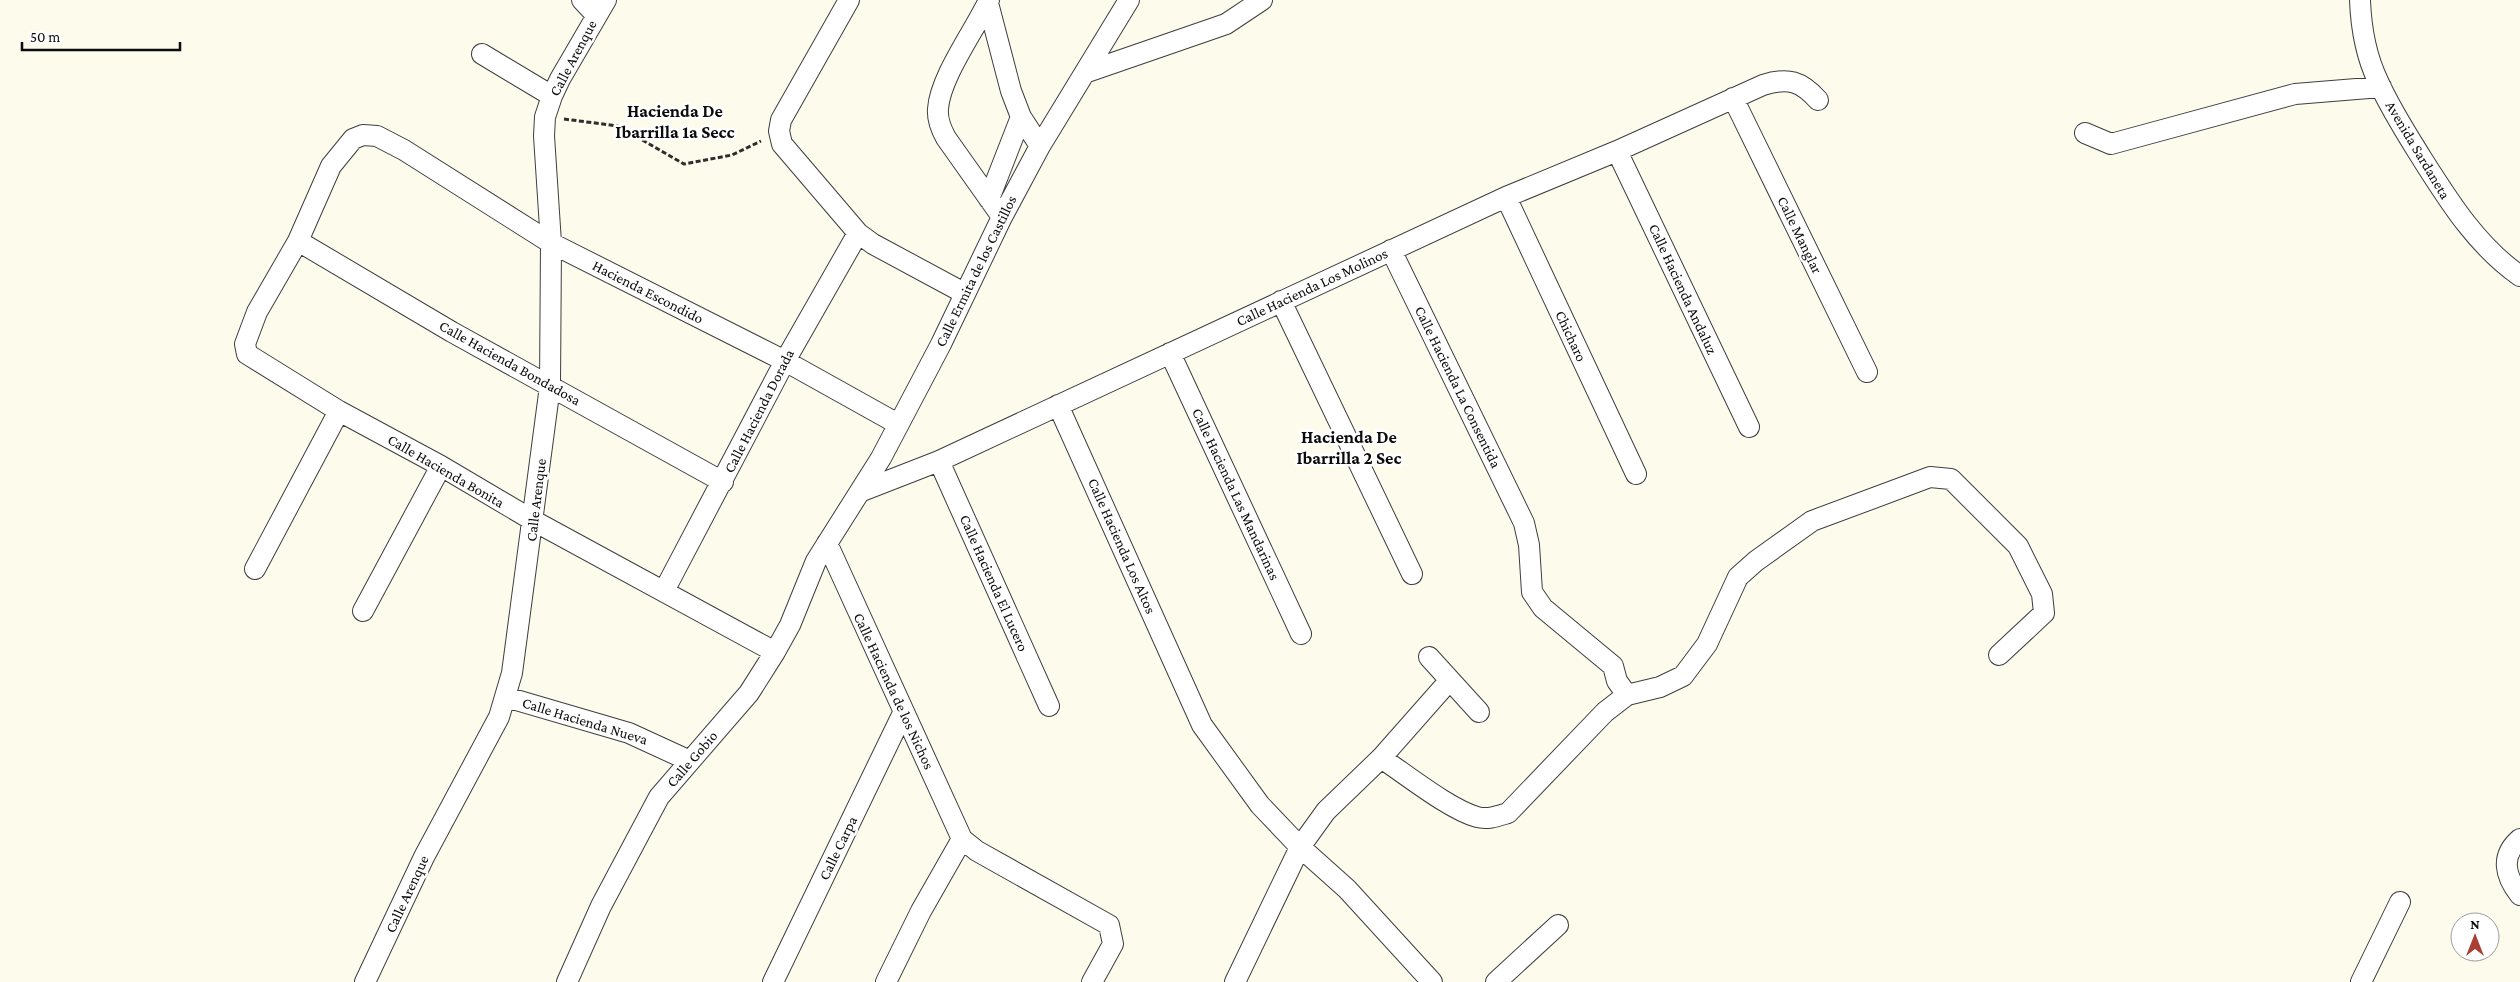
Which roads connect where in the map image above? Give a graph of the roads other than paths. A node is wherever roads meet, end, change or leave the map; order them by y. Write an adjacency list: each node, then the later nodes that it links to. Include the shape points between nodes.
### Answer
1 (582, 0): 7 (street)
2 (849, 0): 21 (street, via 781,120 779,132 789,154)
3 (1129, 0): 9 (street, Calle Ermita de los Castillos)
4 (1262, 0): 9 (street, via 1226,24)
5 (2360, 0): 10 (street, Avenida Sardaneta, via 2366,46)
6 (988, 1): 14 (street, via 1011,91); 19 (street, via 941,92 939,117 946,138)
7 (601, 7): 11 (street, Calle Arenque)
8 (482, 54): 11 (street)
9 (1087, 72): 16 (street, Calle Ermita de los Castillos)
10 (2381, 87): 15 (street, via 2295,94 2111,144); 25 (street, Avenida Sardaneta, via 2464,224)
11 (552, 96): 23 (street, Calle Arenque, via 545,117 544,136)
12 (1732, 98): 13 (street, Calle Hacienda Los Molinos, via 1776,81 1807,88); 17 (street, Calle Hacienda Los Molinos); 31 (street, Calle Manglar)
13 (1818, 100)
14 (1021, 117): 16 (street); 19 (street)
15 (2085, 133)
16 (1040, 146): 20 (street, Calle Ermita de los Castillos)
17 (1618, 151): 18 (street, Calle Hacienda Los Molinos); 36 (street, Calle Hacienda Andaluz)
18 (1506, 198): 24 (street, Calle Hacienda Los Molinos); 39 (street, Chicharo)
19 (989, 199): 20 (street)
20 (1002, 217): 26 (street, Calle Ermita de los Castillos)
21 (858, 233): 26 (street); 30 (street, Calle Hacienda Dorada)
22 (298, 241): 23 (street, Hacienda Escondido, via 331,166 353,139 363,135 377,136 404,150); 29 (street, Hacienda Escondido, via 257,312 245,344); 32 (street, Calle Hacienda Bondadosa)
23 (551, 243): 30 (street, Hacienda Escondido); 32 (street, Calle Arenque)
24 (1391, 250): 27 (street, Calle Hacienda Los Molinos); 53 (street, Calle Hacienda La Consentida, via 1524,523 1532,592 1544,608 1613,666)
25 (2520, 276)
26 (964, 293): 35 (street, Calle Ermita de los Castillos)
27 (1282, 301): 28 (street, Calle Hacienda Los Molinos); 45 (street)
28 (1170, 353): 33 (street, Calle Hacienda Los Molinos); 48 (street, Calle Hacienda Las Mandarinas)
29 (251, 357): 34 (street, Calle Hacienda Bonita)
30 (785, 361): 35 (street, Hacienda Escondido); 40 (street, Calle Hacienda Dorada)
31 (1867, 372)
32 (550, 386): 40 (street, Calle Hacienda Bondadosa); 42 (street, Calle Arenque)
33 (1058, 405): 37 (street, Calle Hacienda Los Molinos); 62 (street, Calle Hacienda Los Altos, via 1202,725 1260,806)
34 (339, 411): 38 (street, Calle Hacienda Bonita); 44 (street)
35 (898, 424): 41 (street, Calle Ermita de los Castillos)
36 (1749, 427)
37 (939, 461): 41 (street, Calle Hacienda Los Molinos); 55 (street, Calle Hacienda El Lucero)
38 (441, 466): 42 (street, Calle Hacienda Bonita); 47 (street)
39 (1636, 474)
40 (723, 482): 46 (street, Calle Hacienda Dorada)
41 (862, 491): 43 (street, Calle Ermita de los Castillos)
42 (534, 521): 46 (street, Calle Hacienda Bonita); 54 (street, Calle Arenque)
43 (827, 543): 49 (street, Calle Gobio); 57 (street, Calle Hacienda de los Nichos)
44 (255, 569)
45 (1412, 574)
46 (664, 592): 49 (street, Calle Hacienda Bonita)
47 (363, 611)
48 (1301, 634)
49 (775, 652): 59 (street, Calle Gobio, via 749,693)
50 (1999, 655): 53 (street, via 2044,613 2042,594 2018,546 1952,478 1930,477 1812,521 1756,561 1738,577 1707,644 1683,676 1660,687)
51 (1430, 658): 52 (street)
52 (1449, 681): 56 (street); 58 (street)
53 (1627, 695): 58 (street, via 1605,712 1508,813 1493,818 1461,811)
54 (506, 697): 59 (street, Calle Hacienda Nueva, via 629,732); 66 (street, Calle Arenque, via 424,857)
55 (1049, 706)
56 (1479, 712)
57 (903, 713): 60 (street, Calle Hacienda de los Nichos); 68 (street, Calle Carpa)
58 (1381, 758): 62 (street, via 1326,811)
59 (690, 761): 67 (street, Calle Gobio, via 659,797)
60 (962, 839): 69 (street); 70 (street, via 977,851 1109,925 1113,944)
61 (2520, 839): 63 (street, via 2509,850 2506,860 2507,874)
62 (1300, 847): 71 (street); 72 (street, Calle Hacienda Los Altos, via 1347,889)
63 (2520, 895)
64 (2400, 902): 74 (street)
65 (1558, 925): 73 (street)
66 (366, 982)
67 (567, 982)
68 (773, 982)
69 (886, 982)
70 (1092, 982)
71 (1235, 982)
72 (1432, 982)
73 (1496, 982)
74 (2361, 982)

